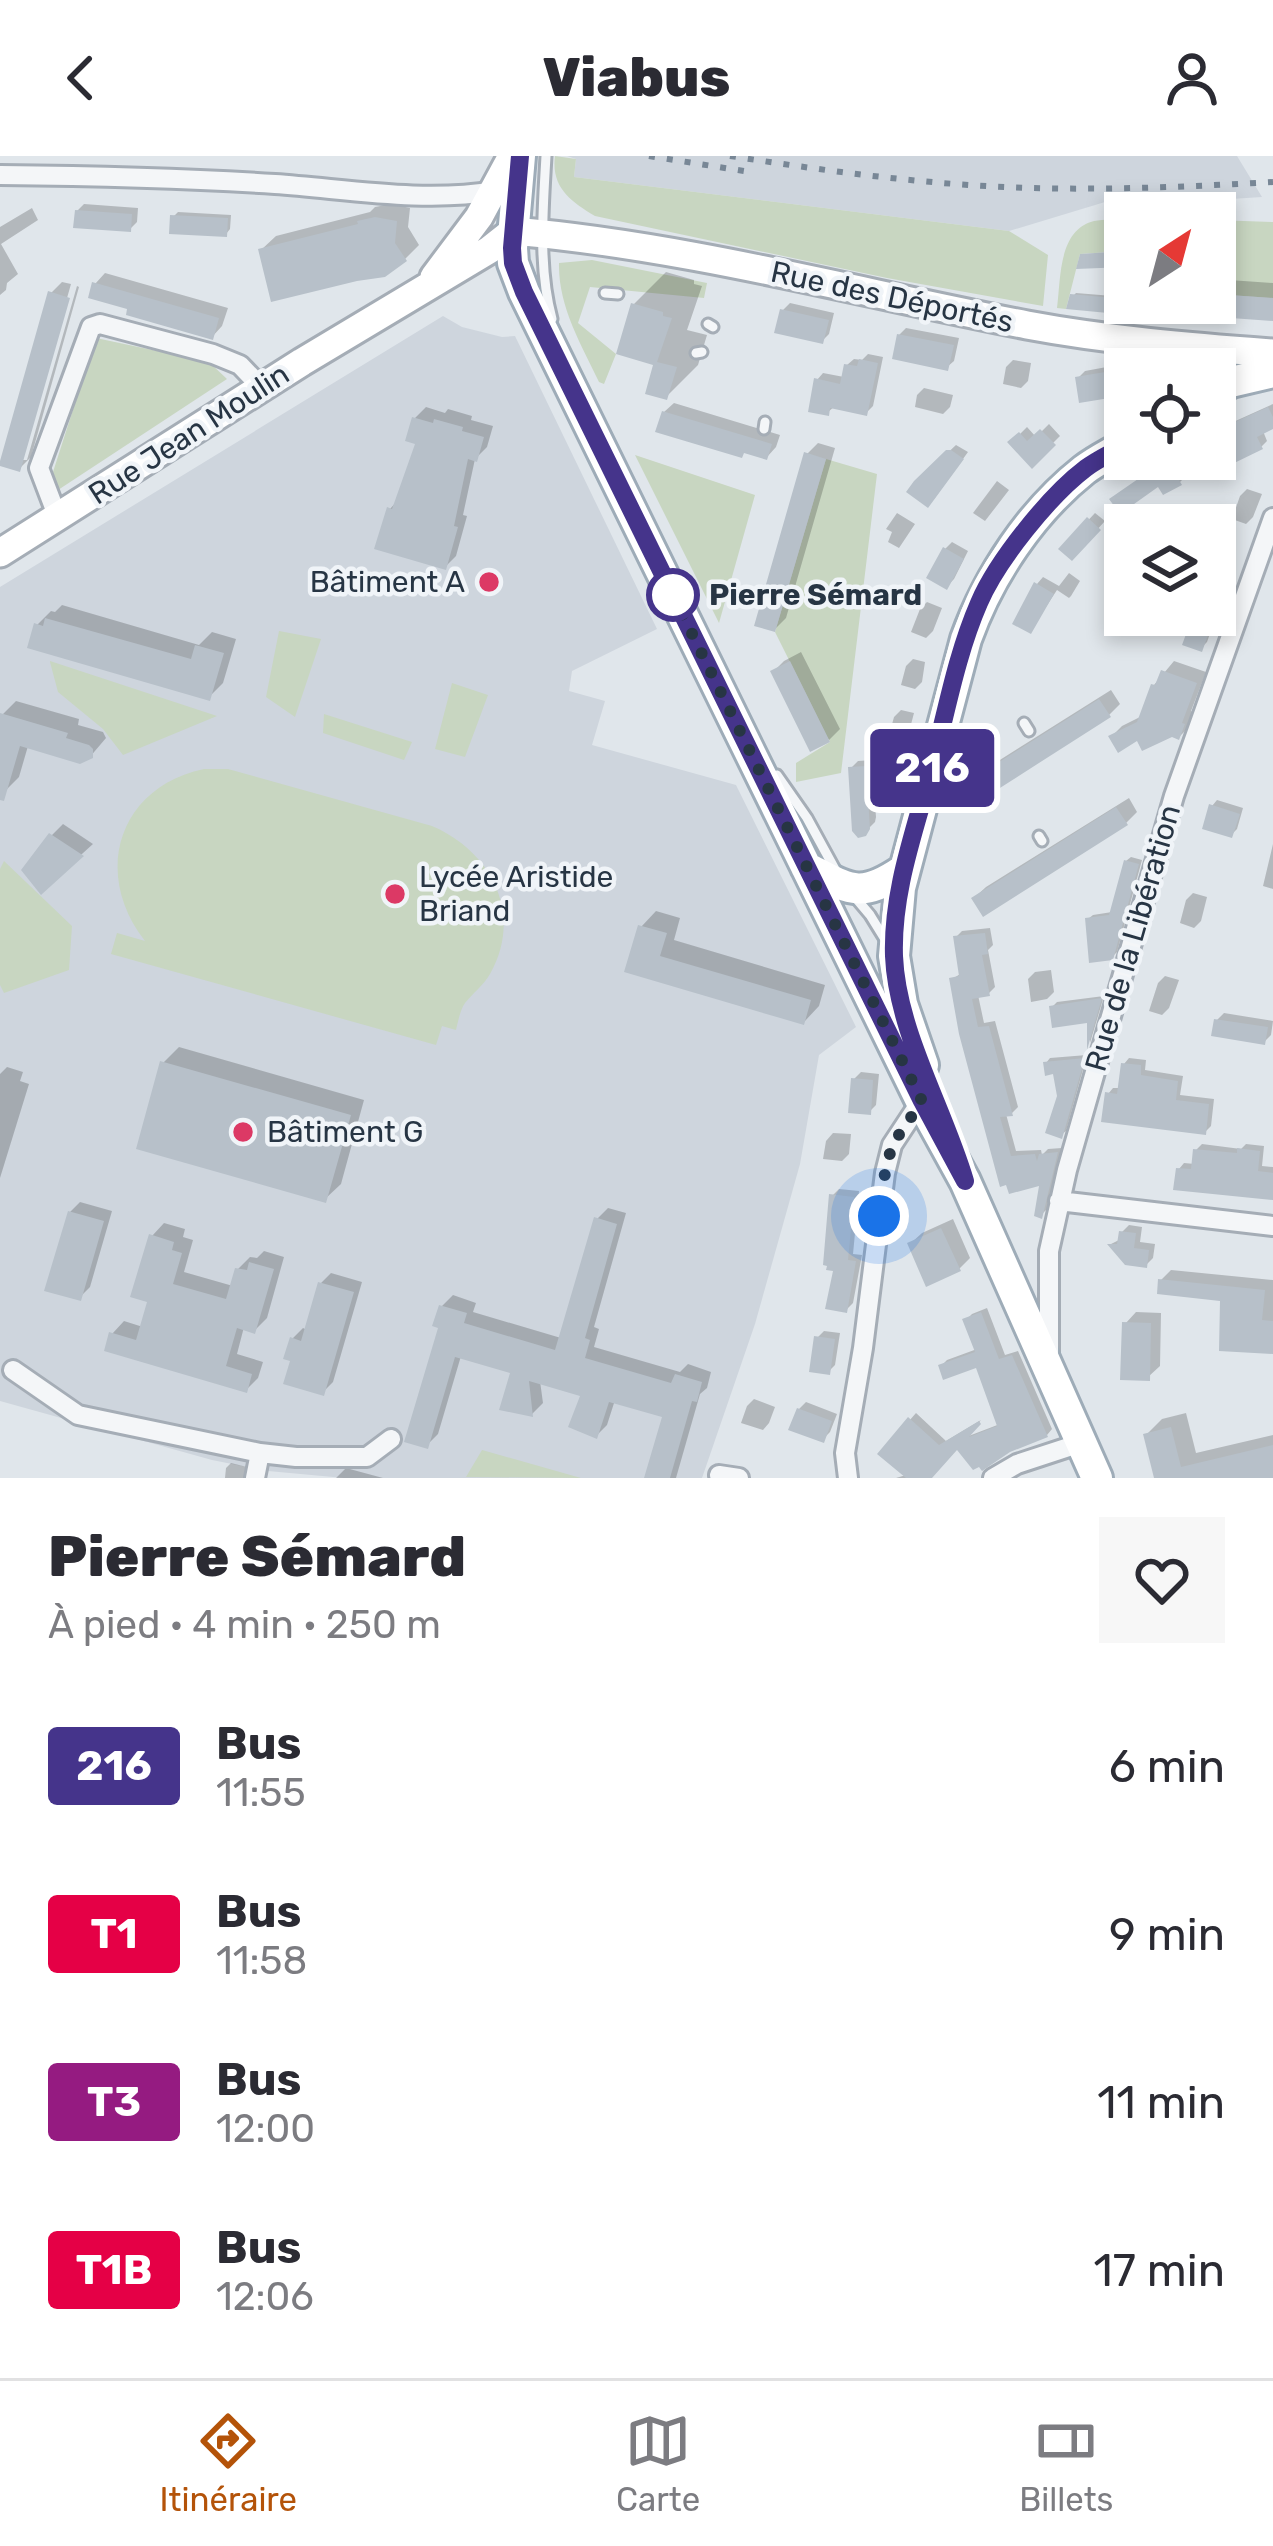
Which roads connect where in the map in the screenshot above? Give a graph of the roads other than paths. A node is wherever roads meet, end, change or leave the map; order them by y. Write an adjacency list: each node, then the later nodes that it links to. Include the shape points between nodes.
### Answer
1 (516, 156): 4 (main road, Rue Jean Moulin); 5 (main road)
2 (546, 156): 5 (lane)
3 (0, 175): 4 (street, via 450,196)
4 (494, 191): 8 (main road, Rue Jean Moulin)
5 (514, 244): 8 (main road, Rue Jean Moulin); 9 (lane, via 545,286); 10 (main road, Rue des Déportés, via 695,257 1050,329); 19 (main road, via 533,310)
6 (605, 292): 7 (lane)
7 (618, 294)
8 (421, 297): 13 (main road, Rue Jean Moulin)
9 (557, 330)
10 (1273, 353)
11 (1273, 372): 12 (main road)
12 (1236, 381)
13 (262, 388): 15 (main road, Rue Jean Moulin); 15 (street, via 240,365 213,354 91,327 39,468)
14 (1104, 457): 20 (main road, via 1047,504 980,599)
15 (58, 518): 17 (main road, Rue Jean Moulin)
16 (1273, 518): 25 (street, Rue de la Libération, via 1174,796)
17 (0, 553)
18 (770, 760): 21 (lane)
19 (806, 867): 21 (main road); 23 (main road)
20 (902, 872): 21 (main road, via 878,886); 22 (main road)
21 (847, 888): 22 (lane)
22 (894, 956): 24 (main road, via 913,1039)
23 (922, 1101): 24 (main road); 33 (street, via 892,1145 885,1173)
24 (965, 1181): 28 (main road)
25 (1059, 1201): 26 (street); 28 (street, Rue de la Libération, via 1048,1251)
26 (1273, 1226)
27 (13, 1370): 31 (street, via 78,1415)
28 (1049, 1370): 30 (main road)
29 (391, 1439): 31 (street, via 367,1457)
30 (1081, 1443): 34 (street); 35 (main road)
31 (260, 1453): 32 (street)
32 (255, 1478)
33 (848, 1478)
34 (993, 1478)
35 (1097, 1478)

